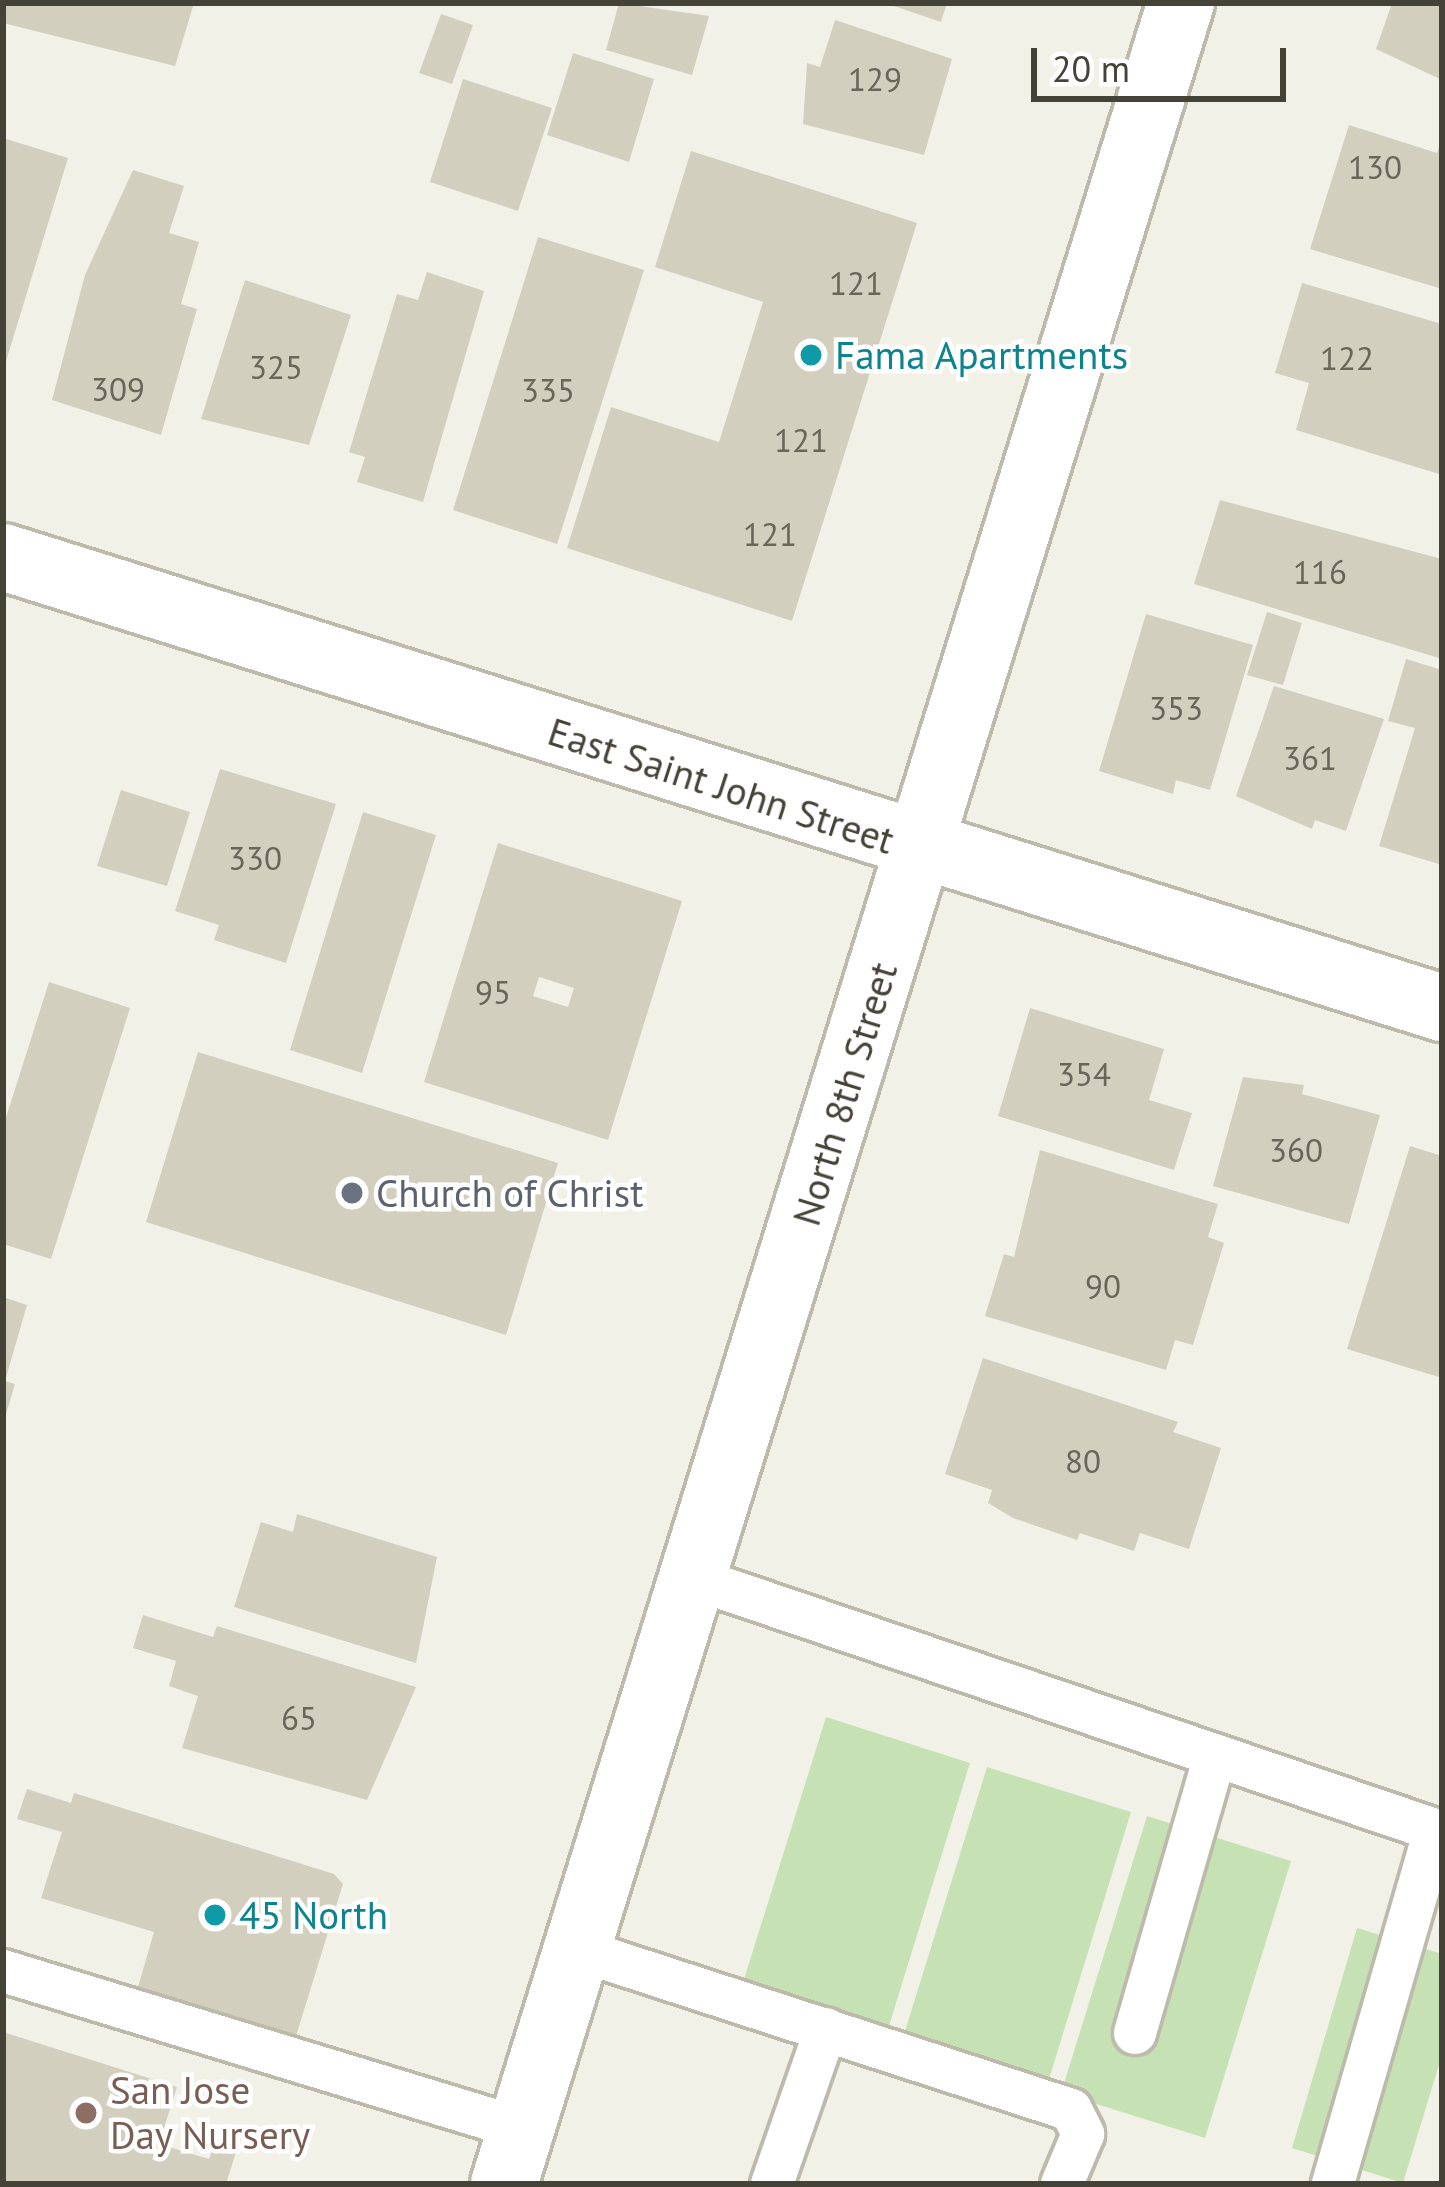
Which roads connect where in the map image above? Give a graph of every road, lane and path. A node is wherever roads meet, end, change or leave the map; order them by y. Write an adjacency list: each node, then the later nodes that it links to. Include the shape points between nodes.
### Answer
1 (1181, 3): 3 (street, North 8th Street)
2 (3, 557): 3 (street, East Saint John Street)
3 (917, 848): 4 (street, East Saint John Street); 5 (street, North 8th Street)
4 (1442, 1008)
5 (693, 1578): 6 (lane); 7 (street, North 8th Street)
6 (1215, 1755): 10 (lane); 14 (lane, via 1435,1830)
7 (579, 1950): 9 (lane); 11 (street, North 8th Street)
8 (3, 1971): 11 (lane)
9 (826, 2029): 12 (lane); 13 (lane, via 1071,2110 1083,2134)
10 (1135, 2033)
11 (513, 2157)
12 (772, 2184)
13 (1062, 2184)
14 (1333, 2184)

